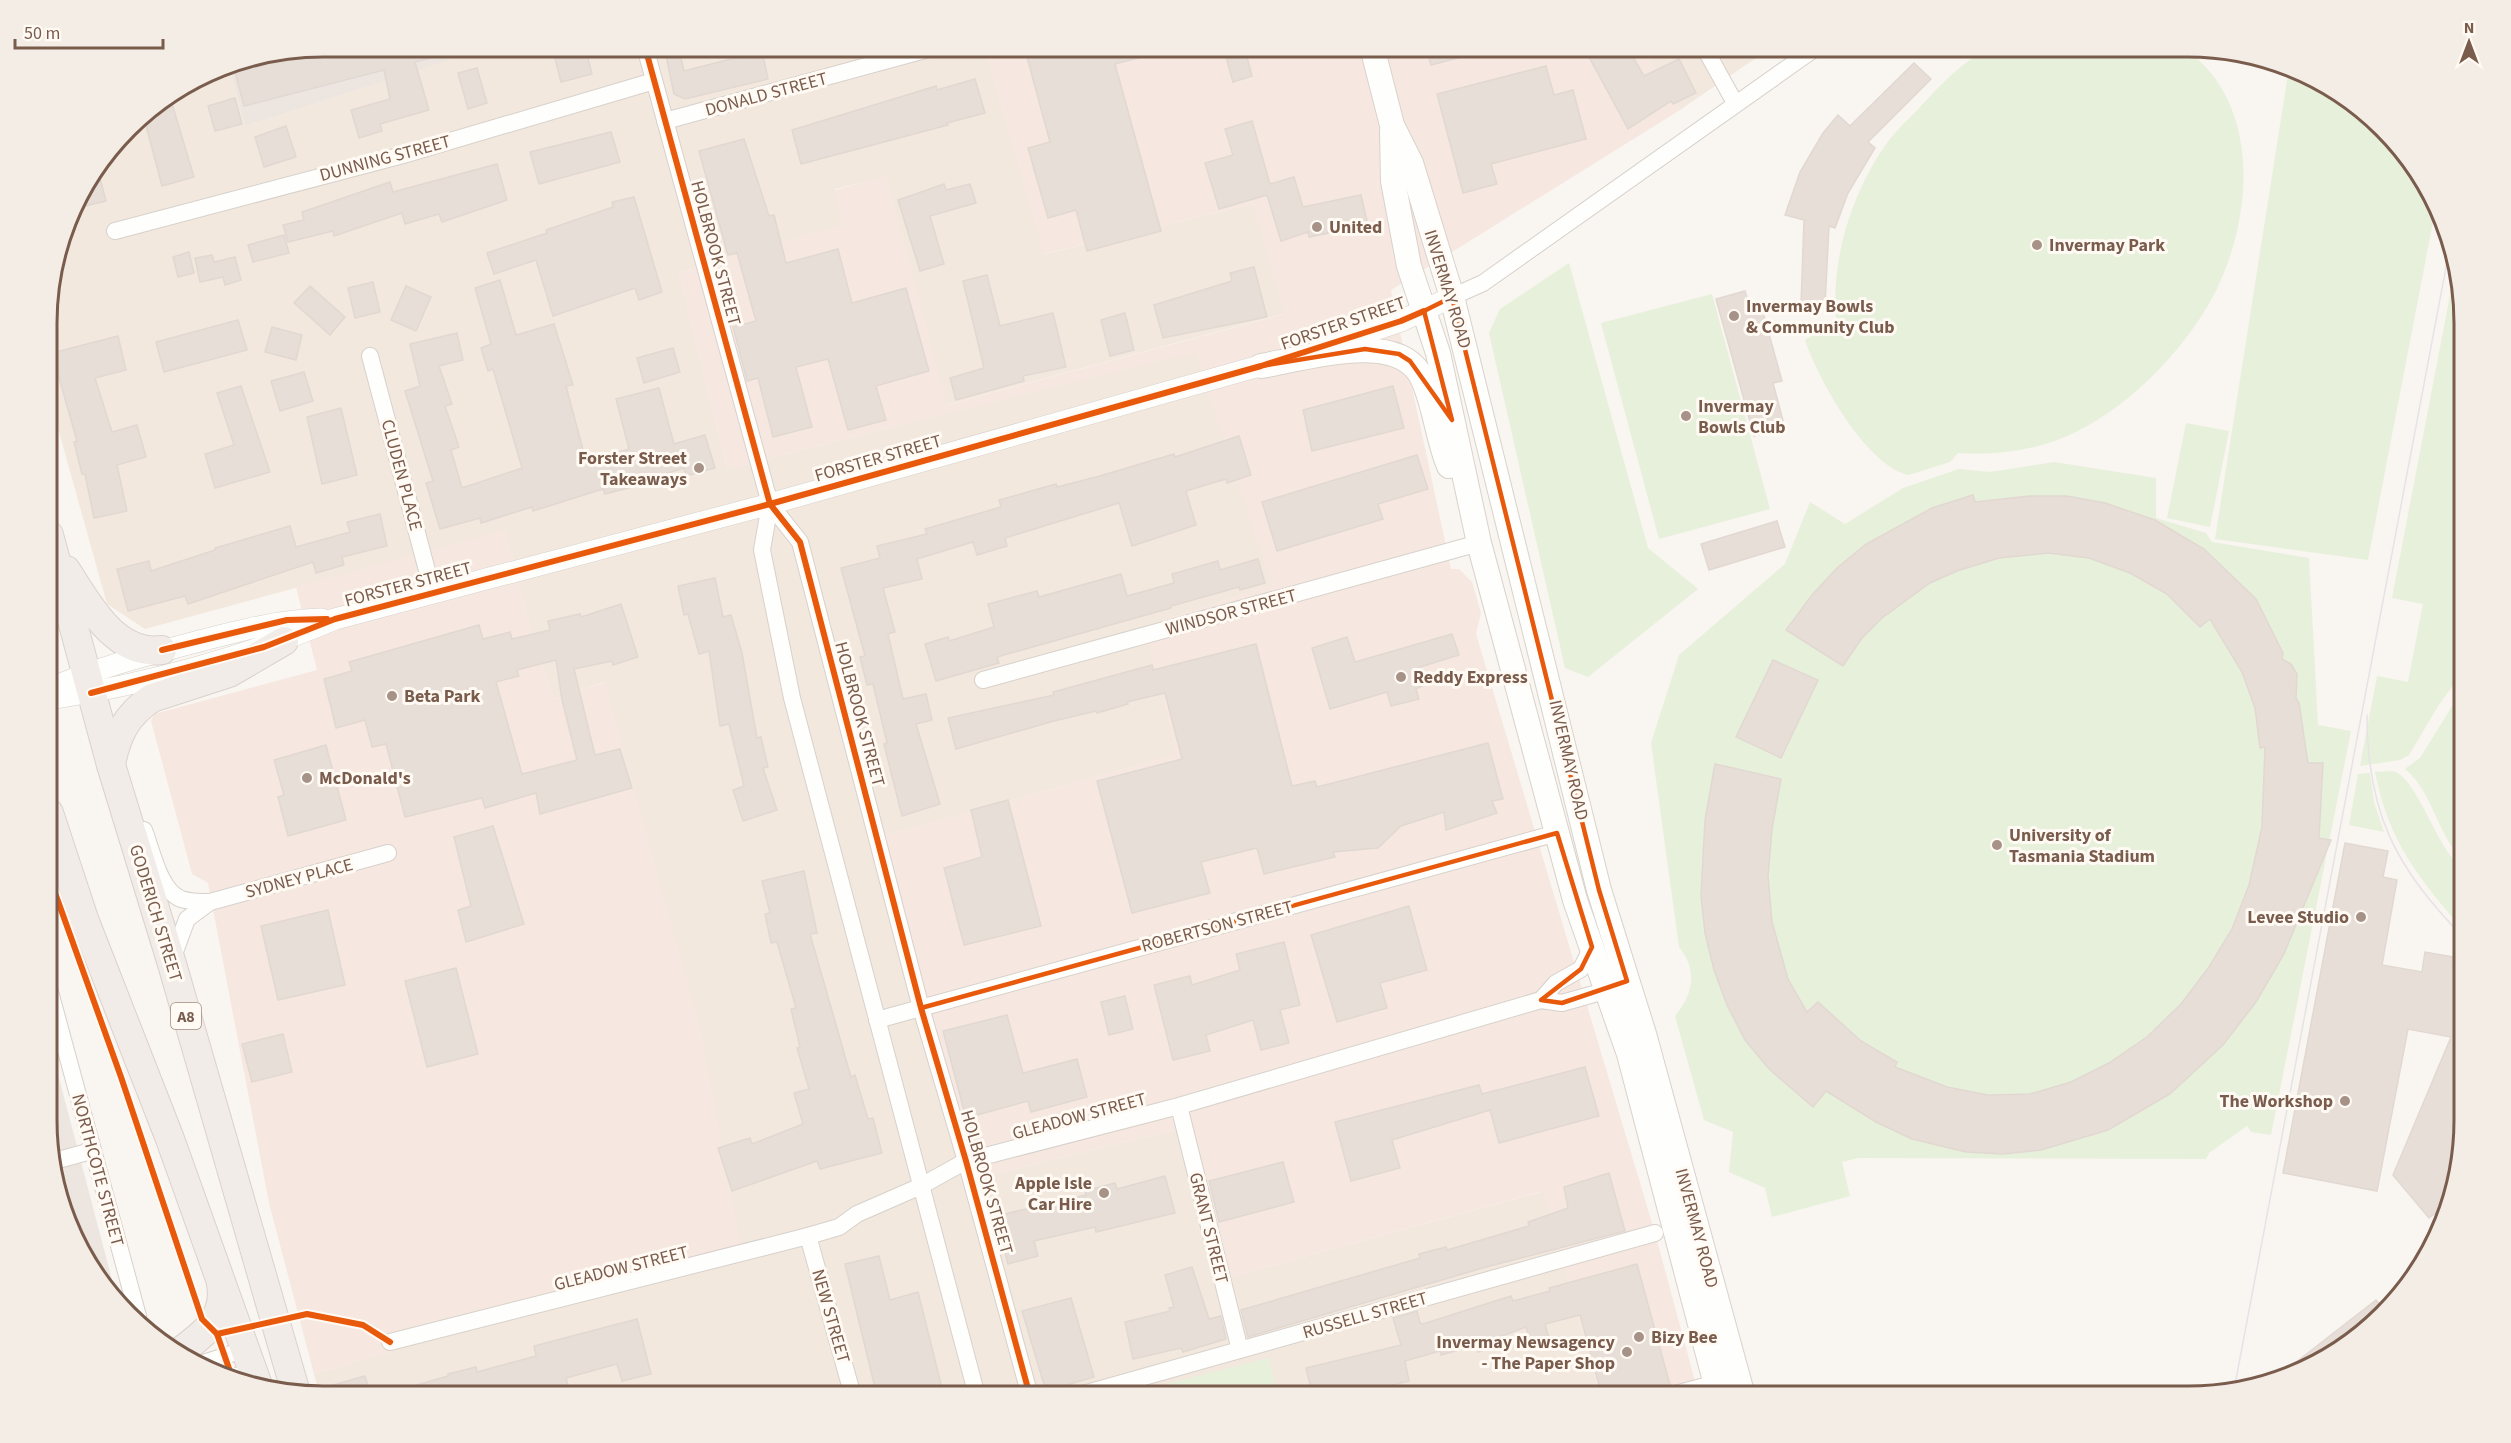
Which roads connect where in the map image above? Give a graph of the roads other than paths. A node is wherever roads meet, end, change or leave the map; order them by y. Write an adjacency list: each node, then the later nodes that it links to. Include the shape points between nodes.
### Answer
1 (648, 57): 6 (street, HOLBROOK STREET)
2 (897, 57): 8 (street, DONALD STREET)
3 (1375, 57): 9 (main road, INVERMAY ROAD)
4 (1710, 57): 7 (street)
5 (1801, 57): 7 (street, FORSTER STREET)
6 (654, 81): 8 (street, HOLBROOK STREET); 10 (street, DUNNING STREET, via 403,154)
7 (1735, 103): 11 (street, FORSTER STREET, via 1483,283)
8 (665, 122): 15 (street, HOLBROOK STREET)
9 (1392, 125): 11 (main road, INVERMAY ROAD, via 1411,163); 12 (main road, INVERMAY ROAD, via 1393,181 1409,266)
10 (115, 231)
11 (1452, 297): 12 (street, FORSTER STREET); 36 (main road, INVERMAY ROAD, via 1599,890)
12 (1424, 310): 14 (street, FORSTER STREET); 16 (main road, INVERMAY ROAD, via 1438,353)
13 (370, 356): 19 (street, CLUDEN PLACE)
14 (1261, 366): 15 (street, FORSTER STREET); 16 (main road, via 1365,349 1399,354 1410,361 1421,376 1444,454)
15 (770, 504): 19 (street, FORSTER STREET); 38 (street, HOLBROOK STREET, via 800,542); 40 (street, HOLBROOK STREET, via 762,550 792,698)
16 (1476, 531): 23 (street, WINDSOR STREET); 28 (main road, INVERMAY ROAD)
17 (57, 552): 22 (highway, via 94,612 115,636 138,649)
18 (57, 564): 24 (highway, GODERICH STREET / A8)
19 (433, 593): 20 (street, FORSTER STREET)
20 (334, 619): 21 (street, FORSTER STREET); 22 (street, FORSTER STREET, via 287,620)
21 (284, 641): 24 (street, FORSTER STREET); 27 (highway, via 229,673 141,705 120,730)
22 (162, 650): 24 (street, FORSTER STREET)
23 (983, 680)
24 (89, 683): 25 (street, FORSTER STREET); 26 (street, FORSTER STREET); 27 (highway, GODERICH STREET / A8)
25 (57, 689)
26 (57, 696)
27 (114, 775): 33 (street, SYDNEY PLACE, via 141,823 169,890 181,899); 35 (highway, GODERICH STREET / A8)
28 (1557, 833): 34 (main road, INVERMAY ROAD); 38 (street, ROBERTSON STREET)
29 (57, 841): 32 (highway)
30 (57, 850): 32 (highway)
31 (388, 853): 33 (street, SYDNEY PLACE)
32 (63, 862): 48 (highway)
33 (210, 902): 35 (street, SYDNEY PLACE, via 191,914 183,925)
34 (1592, 947): 36 (main road, INVERMAY ROAD); 37 (street, GLEADOW STREET, via 1581,969 1556,983)
35 (172, 964): 54 (highway, GODERICH STREET / A8)
36 (1618, 986): 37 (street, GLEADOW STREET, via 1562,1003); 49 (main road, INVERMAY ROAD, via 1644,1034); 62 (main road, INVERMAY ROAD, via 1629,1053)
37 (1540, 1000): 41 (street, GLEADOW STREET)
38 (921, 1008): 40 (street, ROBERTSON STREET); 44 (street, HOLBROOK STREET)
39 (57, 1018): 42 (street, NORTHCOTE STREET)
40 (877, 1020): 45 (street, HOLBROOK STREET)
41 (1179, 1106): 44 (street, GLEADOW STREET); 53 (street, GRANT STREET)
42 (92, 1151): 43 (street); 50 (street, NORTHCOTE STREET)
43 (60, 1160)
44 (966, 1161): 45 (street, GLEADOW STREET); 60 (street, HOLBROOK STREET)
45 (921, 1186): 47 (street, GLEADOW STREET, via 857,1214 838,1227); 59 (street, HOLBROOK STREET)
46 (1655, 1233): 53 (street, RUSSELL STREET)
47 (808, 1236): 51 (street, GLEADOW STREET); 58 (street, NEW STREET)
48 (219, 1273): 52 (highway, via 219,1315); 56 (highway)
49 (1711, 1279): 63 (main road, via 1715,1334 1725,1373); 64 (main road, INVERMAY ROAD)
50 (136, 1309)
51 (390, 1342)
52 (185, 1347)
53 (1240, 1350): 61 (street, RUSSELL STREET)
54 (283, 1351): 56 (highway); 57 (highway, GODERICH STREET / A8)
55 (231, 1370): 56 (street)
56 (247, 1372)
57 (293, 1384)
58 (850, 1386)
59 (974, 1386)
60 (1027, 1386)
61 (1112, 1386)
62 (1717, 1386)
63 (1719, 1386)
64 (1740, 1386)

